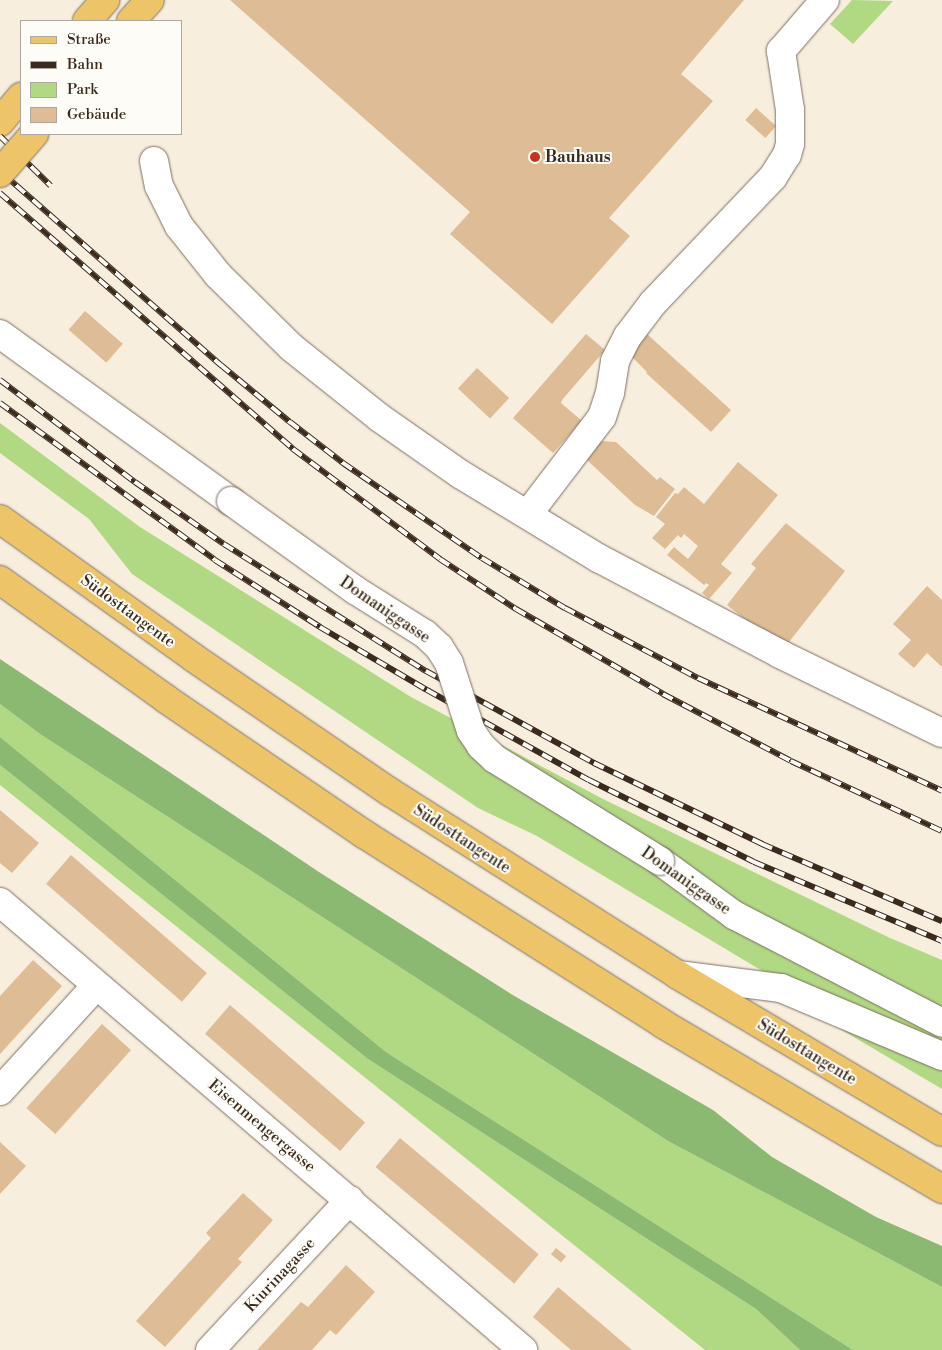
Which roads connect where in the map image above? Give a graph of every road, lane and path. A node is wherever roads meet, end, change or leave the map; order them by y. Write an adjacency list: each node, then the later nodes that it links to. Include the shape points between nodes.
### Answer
1 (105, 0): 4 (main road)
2 (150, 0): 5 (main road)
3 (825, 0): 12 (street, via 782,51 790,110 787,155 773,176 653,303 628,336 615,361 602,417)
4 (88, 20)
5 (133, 20)
6 (20, 98): 7 (main road)
7 (0, 122)
8 (33, 135): 10 (main road, bridge)
9 (154, 161): 12 (street, via 159,186 179,226 218,275 291,347 380,418 460,474)
10 (0, 173)
11 (0, 334): 19 (street, Domaniggasse, bridge, via 355,590 425,634 449,663 471,731 481,746 496,759 660,861 734,914)
12 (528, 514): 15 (street, via 600,559 691,608)
13 (0, 519): 17 (main road, Südosttangente, via 194,658 390,792)
14 (0, 580): 23 (main road, via 389,850 655,1019)
15 (942, 733)
16 (0, 902): 18 (street, Eisenmengergasse)
17 (678, 975): 20 (street, via 781,988); 22 (main road, Südosttangente)
18 (96, 986): 21 (street); 24 (street, Eisenmengergasse)
19 (942, 1023)
20 (942, 1056)
21 (0, 1091)
22 (942, 1132)
23 (942, 1189)
24 (350, 1200): 25 (street, Kiurinagasse); 26 (street, Eisenmengergasse)
25 (210, 1350)
26 (523, 1350)

